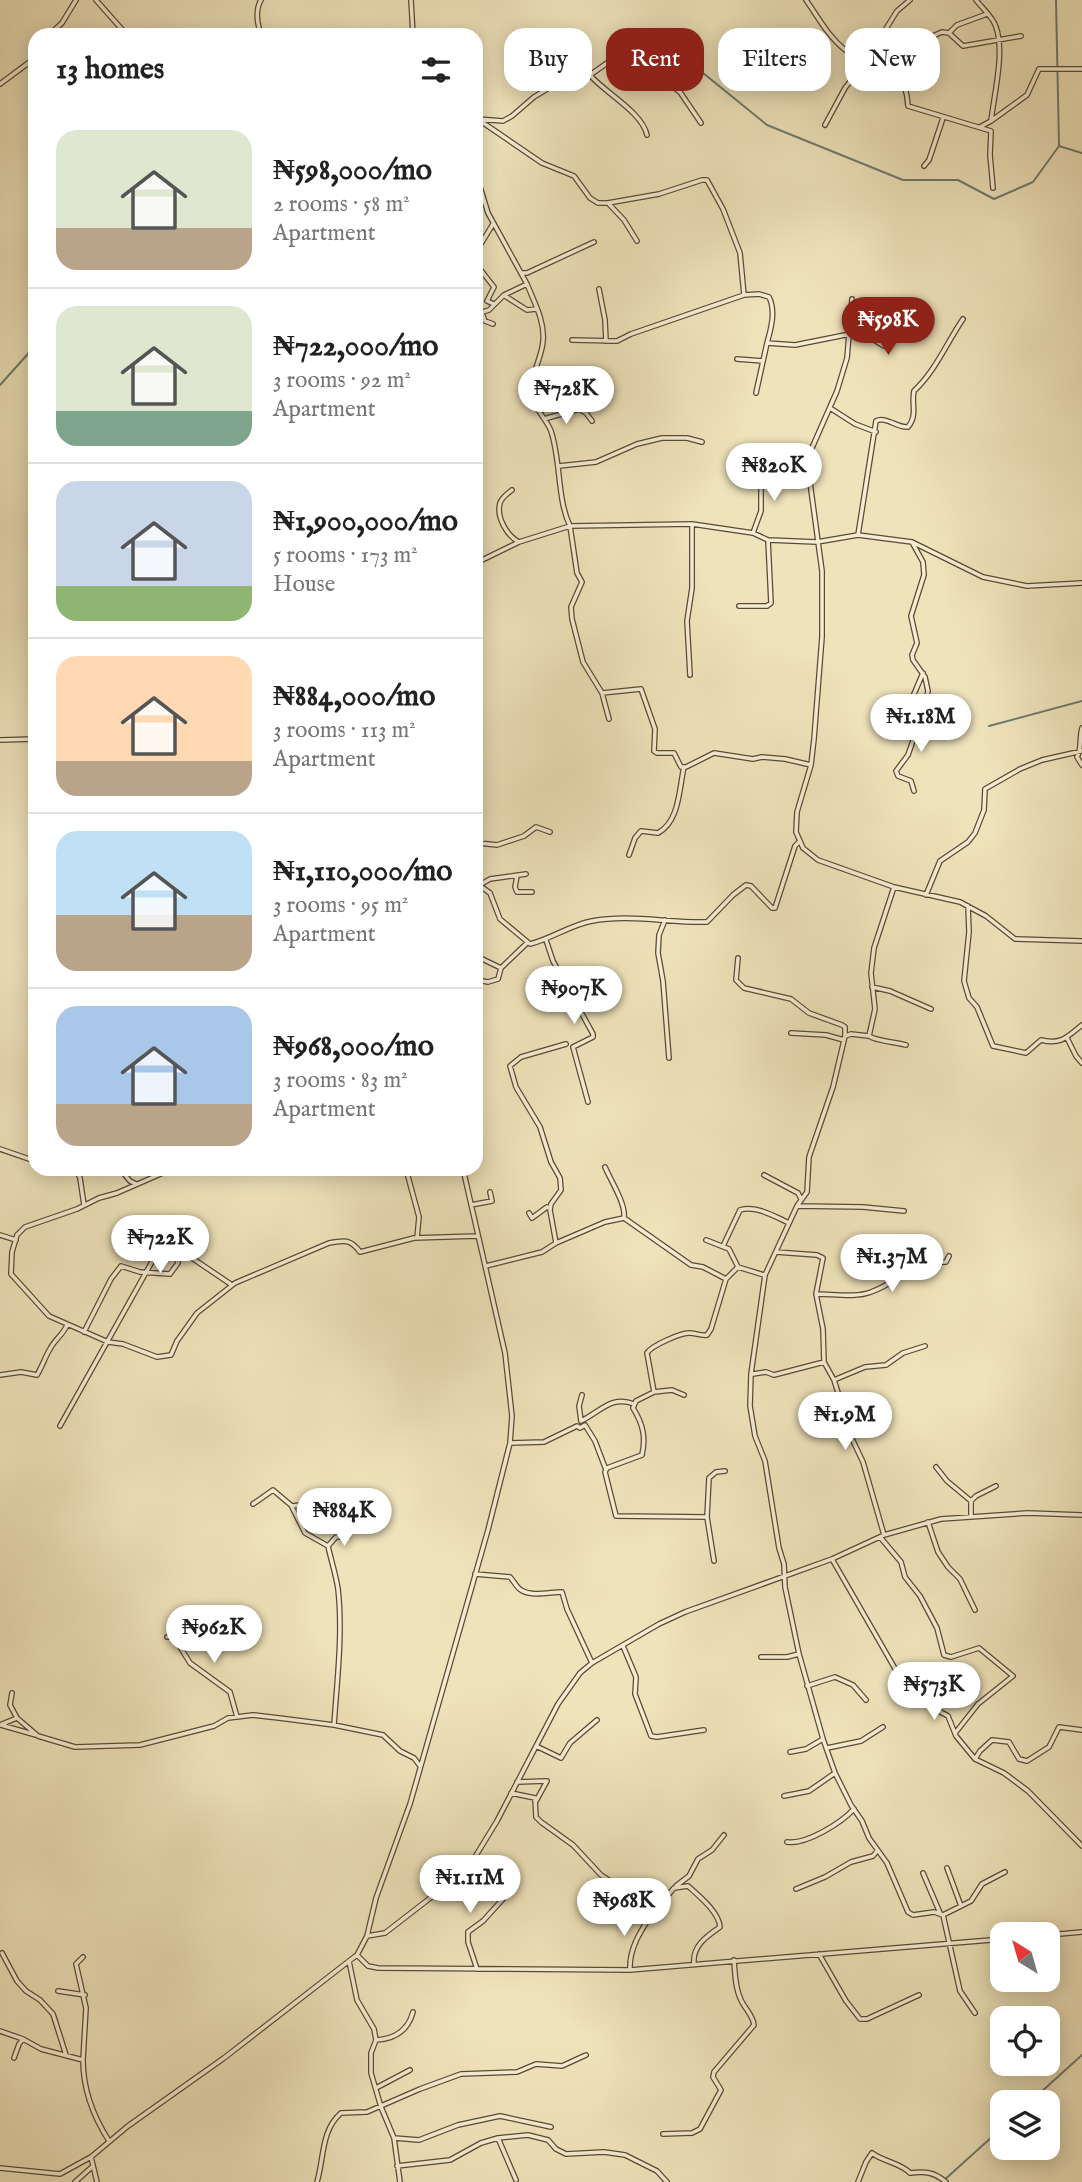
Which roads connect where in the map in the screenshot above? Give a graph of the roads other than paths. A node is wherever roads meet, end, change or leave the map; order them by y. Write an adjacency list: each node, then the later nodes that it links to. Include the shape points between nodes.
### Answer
1 (76, 0): 9 (street)
2 (96, 0): 10 (street)
3 (261, 0): 11 (street)
4 (411, 0): 12 (street)
5 (806, 0): 18 (street)
6 (910, 0): 13 (street)
7 (976, 0): 8 (street)
8 (987, 14): 15 (street); 17 (street, via 996,24)
9 (57, 28)
10 (121, 28)
11 (259, 28)
12 (413, 28)
13 (886, 28)
14 (940, 33): 15 (street)
15 (948, 33): 17 (street, via 963,46)
16 (1021, 36): 17 (street)
17 (999, 40): 29 (street)
18 (845, 51)
19 (28, 63): 23 (street)
20 (1082, 69): 29 (street, via 1039,69 1027,95)
21 (592, 74): 30 (street, via 610,61 637,57 680,92)
22 (592, 78): 34 (street, via 640,120)
23 (0, 84)
24 (845, 88): 32 (street)
25 (544, 91): 28 (street, via 503,121)
26 (907, 91): 27 (street, via 908,106)
27 (943, 118): 33 (street); 35 (street)
28 (483, 119)
29 (991, 121): 33 (street)
30 (701, 122)
31 (483, 123): 38 (street, via 542,163 574,176 590,198)
32 (825, 125)
33 (978, 128): 36 (street, via 991,131)
34 (647, 135)
35 (924, 166)
36 (993, 188)
37 (483, 195): 39 (street)
38 (608, 203): 41 (street); 48 (street, via 707,180 740,253)
39 (493, 224): 40 (street); 44 (street)
40 (483, 240)
41 (637, 241)
42 (594, 242): 44 (street)
43 (483, 273): 50 (street, via 494,287 487,301)
44 (522, 273): 45 (street)
45 (527, 284): 47 (street); 51 (street)
46 (599, 289): 60 (street)
47 (504, 295): 50 (street); 51 (street, via 527,310)
48 (744, 295): 60 (street); 61 (street, via 759,293 771,300)
49 (852, 299): 57 (street)
50 (494, 304): 52 (street)
51 (536, 309): 66 (street, via 543,341 531,390)
52 (483, 310)
53 (898, 311): 57 (street, via 884,346)
54 (483, 314): 56 (street)
55 (963, 319): 68 (street, via 939,361 914,391 912,422 903,427 879,418)
56 (492, 324)
57 (851, 326): 58 (street)
58 (850, 334): 61 (street, via 795,345); 65 (street)
59 (572, 340): 60 (street)
60 (606, 341)
61 (767, 343): 63 (street)
62 (737, 359): 63 (street)
63 (763, 361): 64 (street)
64 (756, 393)
65 (830, 408): 68 (street); 79 (street, via 808,457)
66 (544, 419): 67 (street, via 579,409); 70 (street)
67 (592, 421)
68 (876, 432): 76 (street)
69 (702, 442): 70 (street, via 662,438 596,462)
70 (559, 466): 74 (street)
71 (761, 467): 75 (street, via 761,511)
72 (512, 490): 78 (street, via 503,497 500,508 506,531)
73 (692, 524): 74 (street); 75 (street); 85 (street, via 687,621)
74 (570, 526): 78 (street); 86 (street, via 582,582 571,607 572,619 583,662)
75 (753, 533): 77 (street)
76 (858, 535): 79 (street); 80 (street)
77 (768, 540): 79 (street); 83 (street, via 771,603)
78 (519, 542): 81 (street)
79 (817, 542): 93 (street, via 822,637)
80 (912, 542): 82 (street, via 984,577 1027,586); 84 (street, via 924,575 911,616 917,643 912,655)
81 (483, 560)
82 (1082, 583)
83 (739, 606)
84 (923, 673): 88 (street, via 911,701); 88 (street, via 928,698)
85 (690, 675)
86 (602, 693): 87 (street); 95 (street, via 641,689 655,729 654,751 674,753)
87 (610, 719)
88 (917, 719): 96 (street, via 908,755 896,771 911,780)
89 (1082, 728): 92 (street)
90 (28, 738): 91 (street)
91 (0, 740)
92 (1081, 752): 94 (street, via 1077,757); 107 (street, via 1042,760 985,789 984,810 975,833 940,861)
93 (811, 765): 95 (street, via 715,753); 98 (street, via 797,811)
94 (1082, 765)
95 (684, 767): 100 (street, via 680,795 668,824 658,833 641,831)
96 (914, 791)
97 (550, 832): 99 (street, via 536,827 524,836)
98 (800, 841): 104 (street, via 818,860); 109 (street, via 775,908 746,885 707,922)
99 (483, 844)
100 (629, 855)
101 (526, 874): 102 (street)
102 (517, 876): 103 (street); 106 (street, via 517,892)
103 (483, 882)
104 (894, 887): 107 (street); 117 (street, via 874,948)
105 (483, 890): 112 (street, via 490,893 500,919)
106 (532, 892)
107 (926, 895): 108 (street)
108 (968, 906): 111 (street, via 1015,939); 123 (street, via 964,981 993,1046 1026,1053 1037,1042 1058,1043)
109 (665, 920): 110 (street, via 588,921); 126 (street, via 658,953)
110 (546, 940): 112 (street); 128 (street, via 593,1034 573,1047)
111 (1082, 941)
112 (527, 943): 115 (street)
113 (738, 958): 122 (street, via 736,980 740,986 796,1001 809,1013 845,1027)
114 (483, 959): 115 (street)
115 (501, 968): 116 (street, via 498,979)
116 (483, 981)
117 (872, 987): 118 (street); 121 (street)
118 (931, 1009)
119 (1082, 1025): 123 (street)
120 (791, 1033): 122 (street)
121 (869, 1036): 122 (street); 125 (street)
122 (844, 1038): 140 (street, via 809,1157 807,1192)
123 (1067, 1038): 127 (street)
124 (566, 1044): 144 (street, via 522,1057 510,1066 560,1178 561,1190)
125 (906, 1045)
126 (669, 1058)
127 (1082, 1063)
128 (587, 1102)
129 (0, 1149): 130 (street)
130 (28, 1159)
131 (605, 1167): 147 (street, via 623,1203)
132 (764, 1175): 140 (street)
133 (79, 1176): 141 (street)
134 (126, 1176): 138 (street)
135 (155, 1176): 138 (street)
136 (408, 1176): 151 (street, via 419,1217)
137 (465, 1176): 142 (street)
138 (137, 1184): 141 (street)
139 (490, 1192): 142 (street, via 492,1201)
140 (802, 1199): 143 (street)
141 (84, 1205): 152 (street, via 25,1227)
142 (471, 1205): 150 (street)
143 (797, 1206): 145 (street); 148 (street)
144 (550, 1208): 146 (street, via 533,1218); 154 (street)
145 (904, 1211)
146 (529, 1213)
147 (624, 1217): 154 (street); 163 (street, via 691,1265)
148 (789, 1223): 155 (street, via 744,1208); 156 (street)
149 (0, 1236): 152 (street)
150 (478, 1236): 151 (street); 159 (street)
151 (417, 1238): 164 (street, via 360,1252 346,1240 329,1243)
152 (16, 1240): 166 (street, via 11,1274 49,1317)
153 (706, 1240): 155 (street)
154 (556, 1243): 159 (street, via 542,1252)
155 (723, 1246): 160 (street)
156 (776, 1252): 162 (street); 165 (street, via 821,1256)
157 (949, 1256): 165 (street, via 946,1262 915,1266 868,1294)
158 (177, 1259): 161 (street, via 170,1274); 161 (street, via 158,1251); 164 (street, via 189,1256)
159 (486, 1266): 180 (street, via 510,1389)
160 (738, 1266): 162 (street); 163 (street)
161 (147, 1272): 167 (street, via 121,1266); 168 (street)
162 (765, 1275): 171 (street)
163 (726, 1279): 174 (street, via 707,1335 675,1335 649,1349)
164 (232, 1285): 168 (street, via 197,1313 171,1355 157,1357)
165 (816, 1294): 170 (street)
166 (67, 1325): 167 (street); 172 (street, via 37,1375)
167 (84, 1333): 168 (street)
168 (108, 1342): 179 (street)
169 (925, 1346): 173 (street, via 886,1365 865,1367)
170 (824, 1362): 171 (street, via 774,1375); 173 (street)
171 (751, 1374): 197 (street, via 755,1436 765,1461)
172 (0, 1375)
173 (834, 1380): 192 (street, via 839,1408 863,1462)
174 (654, 1392): 176 (street, via 672,1390); 177 (street)
175 (582, 1395): 178 (street)
176 (684, 1395)
177 (634, 1404): 178 (street, via 622,1400 609,1404); 182 (street, via 642,1424 642,1454)
178 (583, 1423): 180 (street, via 544,1442); 182 (street)
179 (60, 1426)
180 (510, 1443): 196 (street)
181 (936, 1466): 185 (street)
182 (606, 1471): 189 (street, via 616,1516)
183 (725, 1471): 189 (street, via 709,1478)
184 (996, 1486): 185 (street)
185 (971, 1501): 190 (street)
186 (253, 1504): 187 (street, via 273,1490)
187 (292, 1506): 193 (street, via 305,1533); 193 (street, via 337,1504 349,1523 348,1536 336,1537)
188 (1082, 1515): 190 (street)
189 (706, 1517): 195 (street)
190 (971, 1517): 191 (street)
191 (928, 1522): 192 (street); 198 (street, via 938,1552 960,1579)
192 (882, 1536): 194 (street); 215 (street, via 937,1628 944,1655 979,1648 1013,1676 978,1704)
193 (328, 1546): 211 (street, via 339,1601)
194 (832, 1559): 197 (street); 215 (street, via 901,1679 924,1703 948,1716)
195 (713, 1561)
196 (475, 1574): 203 (street, via 510,1577 525,1592 562,1592); 222 (street)
197 (785, 1575): 200 (street, via 668,1620); 201 (street)
198 (975, 1610)
199 (167, 1637): 207 (street, via 174,1637 192,1665 230,1692)
200 (623, 1646): 203 (street); 213 (street, via 652,1736)
201 (799, 1654): 202 (street); 204 (street)
202 (761, 1657)
203 (592, 1663): 218 (street, via 571,1685)
204 (807, 1686): 206 (street, via 835,1677 853,1685); 217 (street)
205 (12, 1693): 208 (street, via 10,1704)
206 (866, 1700)
207 (237, 1717): 211 (street); 216 (street, via 140,1745 75,1747)
208 (17, 1718): 210 (street); 216 (street)
209 (597, 1720): 218 (street, via 570,1743 561,1758)
210 (0, 1725): 216 (street)
211 (334, 1725): 222 (street, via 383,1735)
212 (883, 1727): 219 (street, via 861,1741)
213 (705, 1730)
214 (1082, 1730): 221 (street, via 1059,1727 1049,1747 1027,1761 1019,1759 1009,1742 992,1740)
215 (956, 1732): 221 (street)
216 (38, 1736)
217 (823, 1740): 219 (street); 220 (street)
218 (536, 1746): 224 (street)
219 (827, 1748): 223 (street)
220 (790, 1752)
221 (975, 1759): 231 (street, via 1028,1791)
222 (421, 1766): 244 (street)
223 (835, 1773): 226 (street, via 809,1791); 228 (street)
224 (517, 1782): 225 (street); 227 (street, via 547,1781)
225 (511, 1793): 227 (street); 233 (street)
226 (783, 1796)
227 (536, 1802): 241 (street, via 541,1822 573,1845 624,1898)
228 (854, 1809): 230 (street, via 825,1831); 232 (street)
229 (724, 1835): 237 (street)
230 (787, 1842)
231 (1082, 1846)
232 (877, 1851): 238 (street); 240 (street, via 908,1912 914,1916)
233 (475, 1857): 244 (street, via 385,1933); 254 (street, via 503,1899 468,1932)
234 (947, 1868): 239 (street)
235 (1005, 1872): 239 (street, via 982,1884 971,1901)
236 (923, 1873): 240 (street)
237 (674, 1888): 241 (street); 253 (street, via 688,1886 720,1922 696,1949)
238 (796, 1889)
239 (961, 1906): 240 (street)
240 (941, 1914): 246 (street)
241 (651, 1915): 255 (street, via 637,1937)
242 (1082, 1931): 243 (street)
243 (1060, 1934)
244 (367, 1936): 249 (street)
245 (990, 1940): 246 (street)
246 (949, 1944): 248 (street); 260 (street, via 960,1991)
247 (2, 1953): 265 (street, via 17,1981 53,2014)
248 (819, 1954): 251 (street); 258 (street, via 860,2019)
249 (357, 1955): 252 (street); 254 (street, via 368,1966 378,1968)
250 (83, 1957): 257 (street, via 76,1964)
251 (734, 1960): 253 (street); 272 (street, via 737,1990 754,2025 714,2072 721,2091 702,2127 692,2133)
252 (349, 1961): 263 (street, via 358,2000); 275 (street)
253 (694, 1964): 255 (street)
254 (477, 1969): 255 (street)
255 (630, 1970)
256 (58, 1991): 257 (street)
257 (85, 1995): 267 (street)
258 (919, 1995)
259 (413, 2012): 263 (street, via 402,2032)
260 (975, 2013)
261 (0, 2031): 262 (street)
262 (23, 2039): 265 (street); 266 (street)
263 (376, 2040): 269 (street, via 371,2053)
264 (586, 2055): 270 (street, via 562,2066 536,2064 517,2072 461,2074)
265 (67, 2056): 267 (street)
266 (14, 2058)
267 (83, 2060): 275 (street, via 95,2120)
268 (410, 2070): 269 (street)
269 (376, 2088): 270 (street)
270 (381, 2107): 273 (street); 284 (street, via 338,2115 324,2142)
271 (551, 2127): 273 (street, via 500,2116 419,2140)
272 (663, 2134)
273 (394, 2138): 278 (street)
274 (498, 2138): 278 (street, via 450,2160); 280 (street); 286 (street, via 528,2135 548,2140 566,2154 625,2155 657,2171)
275 (109, 2141): 276 (street)
276 (91, 2157): 277 (street); 279 (street, via 60,2174)
277 (93, 2166): 282 (street); 283 (street)
278 (397, 2166): 285 (street)
279 (0, 2168)
280 (516, 2180)
281 (944, 2180): 287 (street, via 923,2171 909,2173 904,2166 872,2153)
282 (75, 2182)
283 (97, 2182)
284 (317, 2182)
285 (400, 2182)
286 (667, 2182)
287 (858, 2182)

